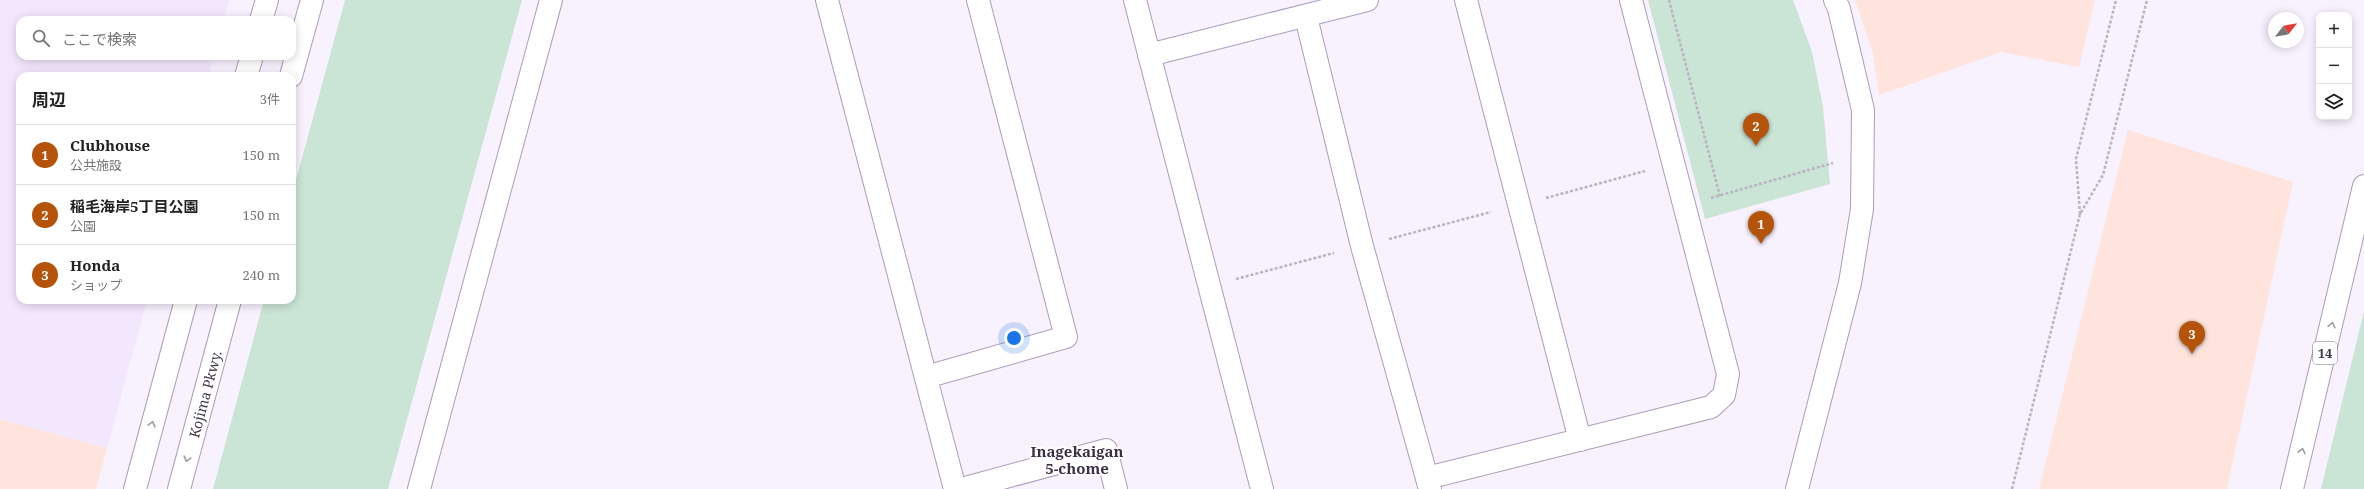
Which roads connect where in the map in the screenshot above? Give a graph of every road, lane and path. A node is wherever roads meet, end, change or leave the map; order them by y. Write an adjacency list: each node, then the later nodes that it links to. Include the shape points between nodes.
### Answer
1 (267, 0): 14 (main road)
2 (312, 0): 17 (main road)
3 (551, 0): 38 (main road)
4 (827, 0): 33 (main road)
5 (978, 0): 33 (main road, via 1066,337)
6 (1135, 0): 16 (main road)
7 (1368, 0): 15 (main road)
8 (1466, 0): 26 (main road)
9 (1631, 0): 23 (main road)
10 (1669, 0): 25 (path)
11 (1835, 0): 43 (main road, via 1863,110 1862,209 1850,283)
12 (2116, 0): 28 (path, via 2076,158)
13 (2147, 0): 28 (path, via 2103,175)
14 (263, 16)
15 (1306, 17): 16 (main road); 29 (main road)
16 (1149, 55): 30 (main road)
17 (296, 58)
18 (251, 60): 20 (main road)
19 (295, 60): 21 (main road)
20 (247, 72)
21 (292, 72)
22 (1839, 161): 25 (path)
23 (1673, 164): 26 (path); 27 (main road)
24 (2364, 186): 45 (main road, 14, one-way to 24)
25 (1720, 196): 27 (path)
26 (1520, 204): 29 (path); 34 (main road)
27 (1684, 206): 34 (main road, via 1728,374 1724,395 1710,407)
28 (2080, 214): 44 (path)
29 (1362, 246): 30 (path); 35 (main road)
30 (1209, 286): 42 (main road)
31 (185, 304): 36 (main road, one-way to 31)
32 (229, 304): 37 (main road, Kojima Pkwy., one-way to 37)
33 (926, 377): 39 (main road)
34 (1580, 440): 35 (main road)
35 (1428, 484)
36 (135, 489)
37 (179, 489)
38 (419, 489)
39 (955, 489)
40 (961, 489): 41 (main road, via 1106,450)
41 (1116, 489)
42 (1262, 489)
43 (1798, 489)
44 (2012, 489)
45 (2292, 489)

